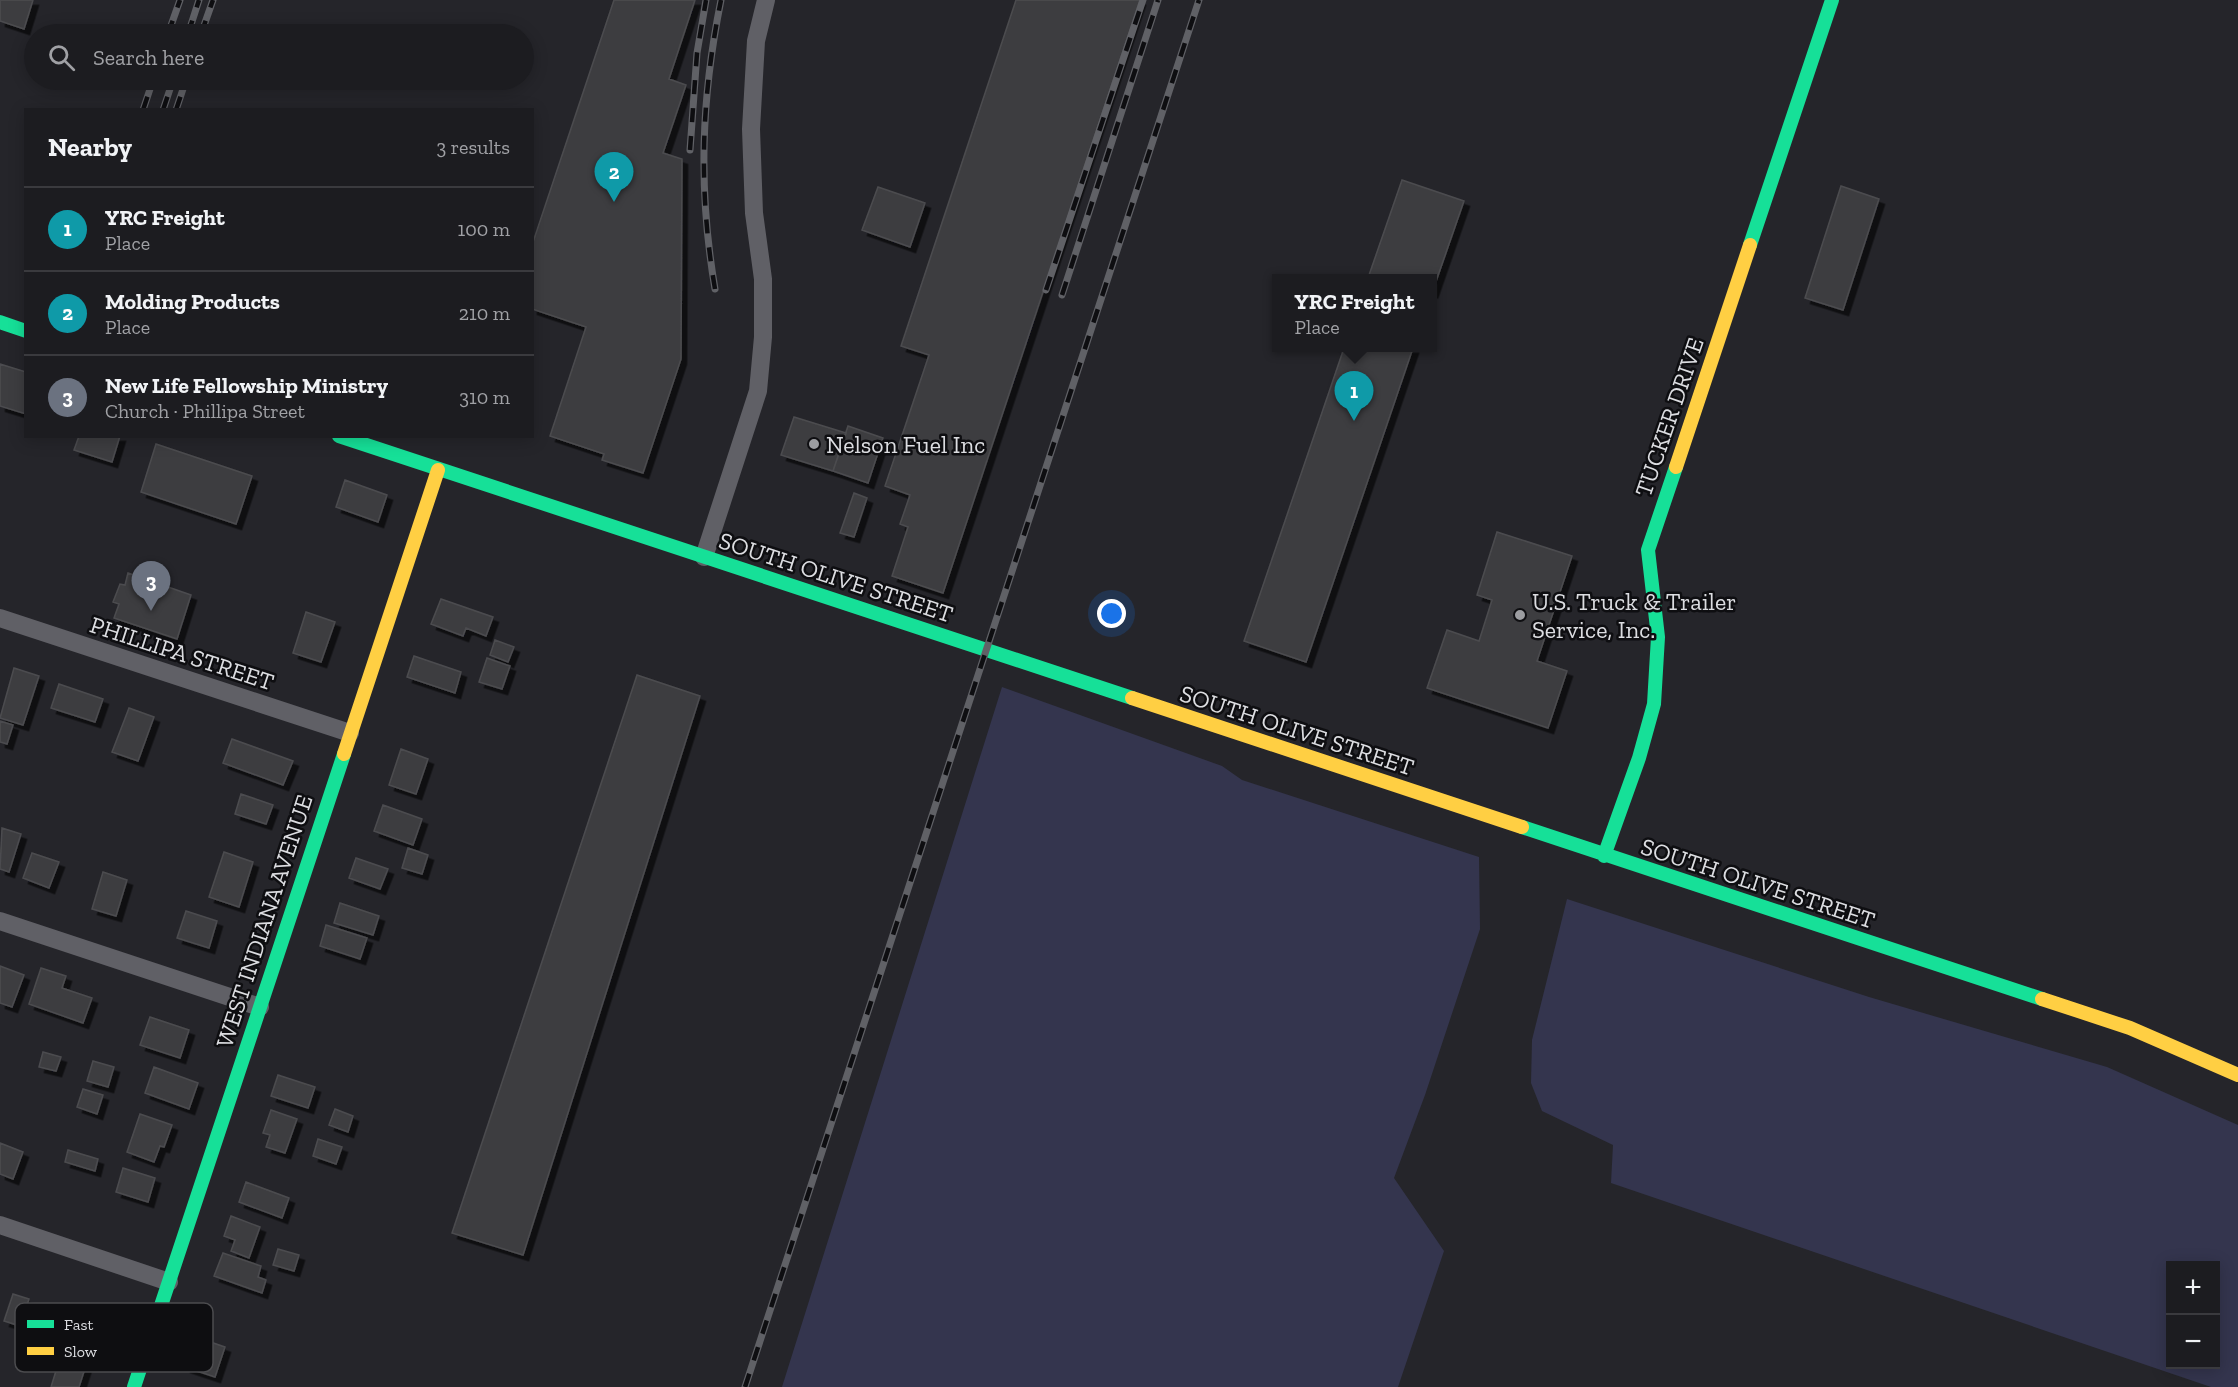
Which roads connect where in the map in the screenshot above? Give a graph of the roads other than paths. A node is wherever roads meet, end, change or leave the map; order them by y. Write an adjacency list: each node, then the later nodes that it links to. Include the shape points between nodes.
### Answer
1 (766, 0): 7 (street, via 756,41 751,129 754,213 763,279 758,391)
2 (1832, 0): 10 (street, TUCKER DRIVE, via 1648,550 1657,593 1657,661 1649,723)
3 (0, 322): 4 (street)
4 (24, 330)
5 (345, 438): 6 (street, SOUTH OLIVE STREET)
6 (438, 470): 7 (street, SOUTH OLIVE STREET); 9 (street, WEST INDIANA AVENUE)
7 (704, 557): 10 (street, SOUTH OLIVE STREET)
8 (0, 618): 9 (street, PHILLIPA STREET)
9 (350, 733): 12 (street, WEST INDIANA AVENUE)
10 (1604, 856): 13 (street, SOUTH OLIVE STREET, via 2130,1028)
11 (0, 921): 12 (street)
12 (260, 1007): 15 (street, WEST INDIANA AVENUE)
13 (2238, 1076)
14 (0, 1225): 15 (street)
15 (169, 1282): 16 (street, WEST INDIANA AVENUE)
16 (162, 1303)
17 (139, 1372): 18 (street, WEST INDIANA AVENUE)
18 (134, 1387)

